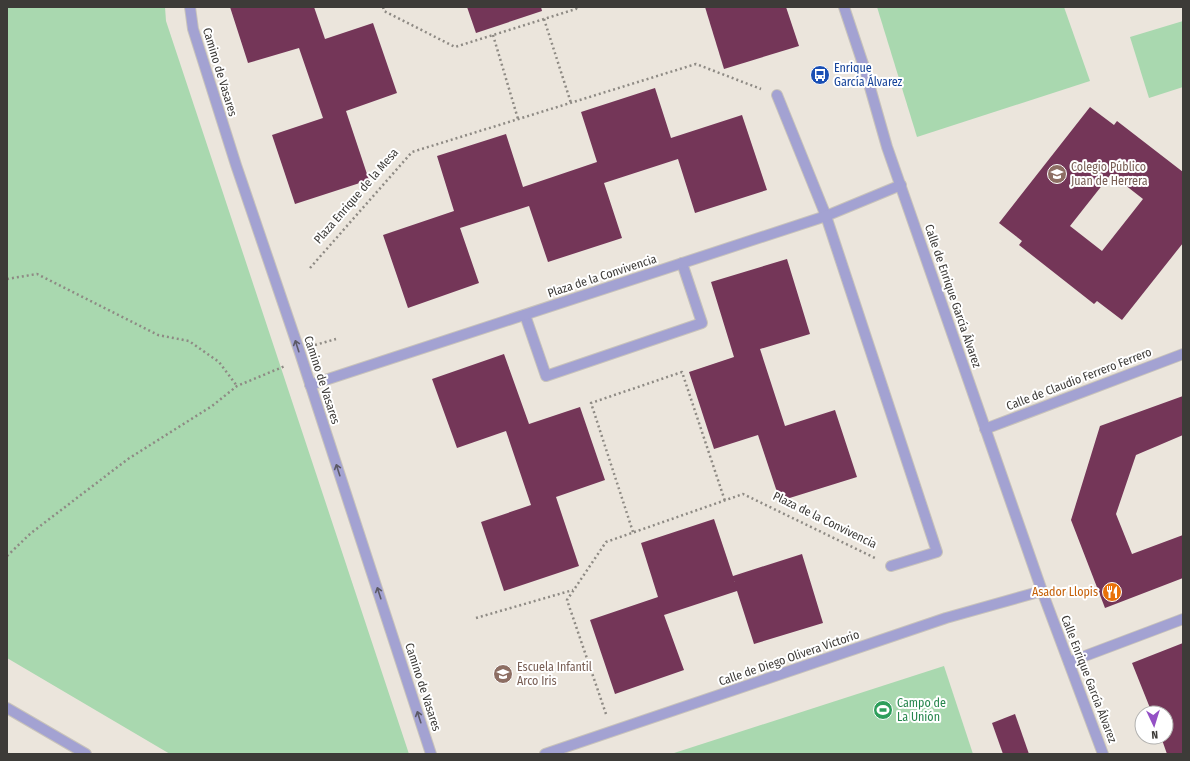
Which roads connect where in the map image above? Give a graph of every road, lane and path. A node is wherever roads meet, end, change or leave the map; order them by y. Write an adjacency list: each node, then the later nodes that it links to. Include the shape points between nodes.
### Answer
1 (383, 7): 6 (path, via 384,11 455,47)
2 (577, 7): 5 (path)
3 (844, 7): 10 (street, Calle de Enrique García Álvarez)
4 (190, 10): 20 (street, Camino de Vasares, one-way to 4, via 236,165 193,29)
5 (544, 19): 6 (path); 8 (path)
6 (493, 35): 9 (path)
7 (777, 94): 8 (path, Plaza Enrique de la Mesa, via 696,64); 11 (street)
8 (571, 103): 9 (path, Plaza Enrique de la Mesa)
9 (518, 119): 13 (path, Plaza Enrique de la Mesa, via 412,152)
10 (901, 186): 11 (street, Plaza de la Convivencia); 22 (street, Calle de Enrique García Álvarez)
11 (826, 216): 12 (street, Plaza de la Convivencia); 26 (street, via 937,552)
12 (682, 263): 15 (street, Plaza de la Convivencia); 15 (street, via 702,323 546,376)
13 (310, 268)
14 (7, 279): 21 (path, via 37,274 158,334 189,341 219,362)
15 (525, 315): 20 (street, Plaza de la Convivencia)
16 (336, 339): 17 (path)
17 (311, 346)
18 (1183, 354): 22 (street, Calle de Claudio Ferrero Ferrero)
19 (285, 366): 21 (path)
20 (310, 385): 35 (street, Camino de Vasares, one-way to 20)
21 (237, 386): 25 (path, via 212,406 128,460 31,533)
22 (985, 429): 28 (street, Calle de Enrique García Álvarez)
23 (725, 501): 24 (path, Plaza de la Convivencia); 24 (path, via 682,372 591,403); 26 (path, Plaza de la Convivencia, via 743,494)
24 (633, 532): 27 (path, Plaza de la Convivencia, via 606,542)
25 (7, 556)
26 (891, 566)
27 (574, 589): 29 (path); 33 (path, Plaza de la Convivencia, via 567,600)
28 (1042, 591): 31 (street, Calle Enrique García Álvarez); 33 (street, Calle de Diego Olivera Victorio, via 946,618)
29 (476, 618)
30 (1183, 619): 31 (street)
31 (1069, 662): 37 (street, Calle Enrique García Álvarez)
32 (7, 708): 34 (street)
33 (612, 732): 36 (street, Calle de Diego Olivera Victorio)
34 (86, 754)
35 (431, 754)
36 (546, 754)
37 (1103, 754)

